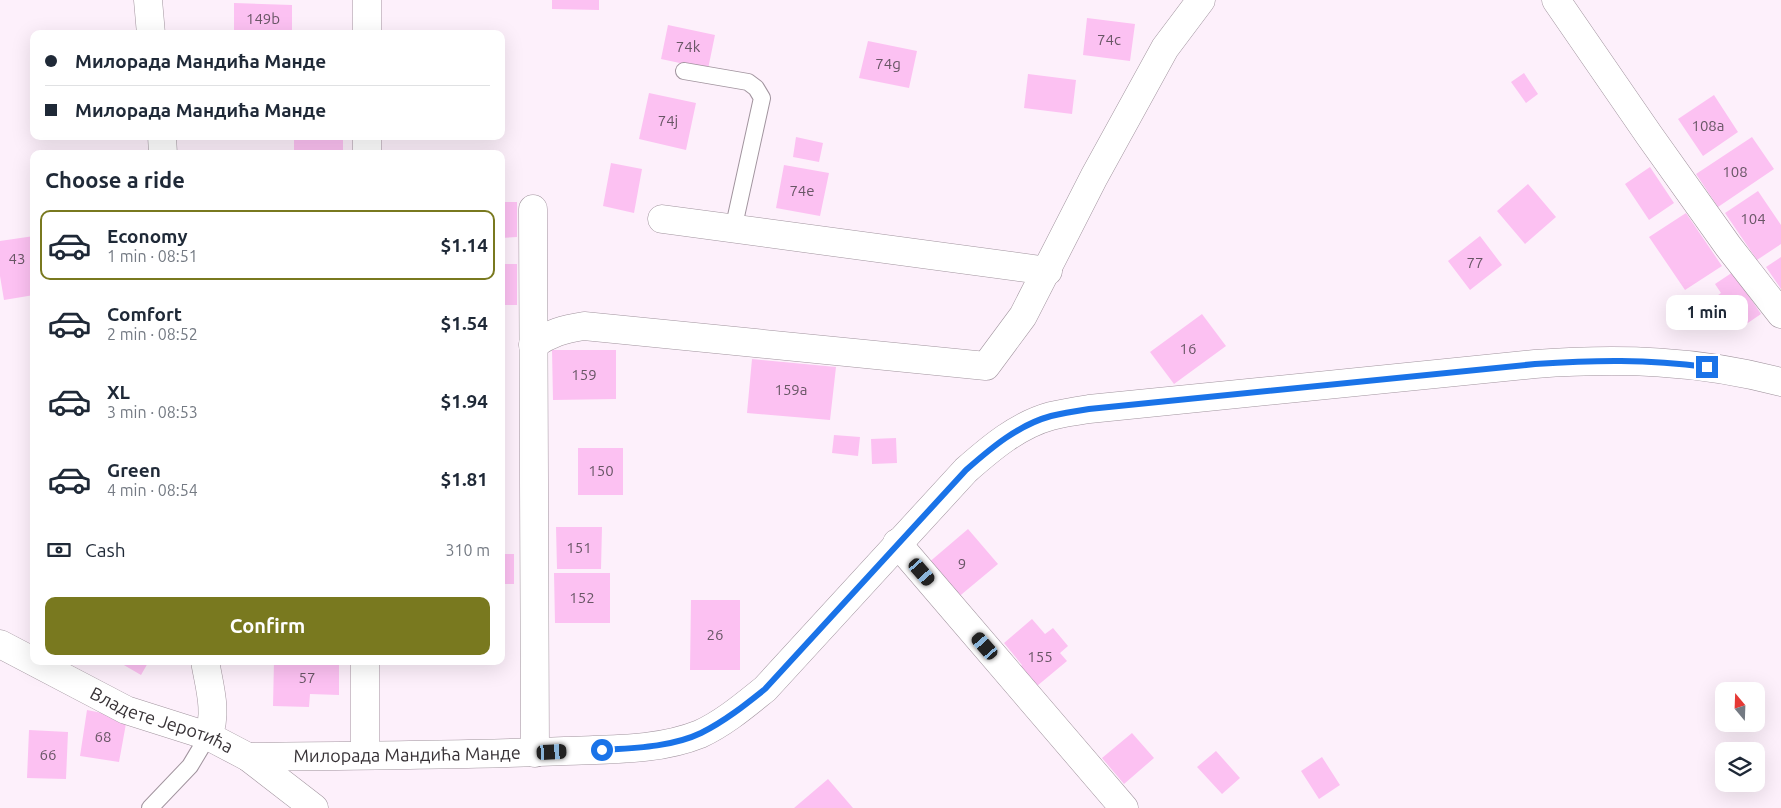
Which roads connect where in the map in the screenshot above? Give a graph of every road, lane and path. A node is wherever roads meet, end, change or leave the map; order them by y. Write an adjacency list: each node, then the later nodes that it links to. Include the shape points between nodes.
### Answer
1 (148, 0): 5 (street)
2 (367, 0): 6 (street)
3 (1201, 0): 11 (street, via 1166,48 1094,178)
4 (1556, 0): 12 (street, via 1728,246)
5 (151, 30)
6 (367, 30)
7 (684, 71): 10 (lane, via 748,82 762,98)
8 (533, 210): 13 (street)
9 (662, 219): 10 (street)
10 (733, 230): 11 (street)
11 (1048, 271): 13 (street, via 1023,316 986,366 584,326 547,334)
12 (1781, 314)
13 (533, 345): 22 (street)
14 (1781, 382): 15 (street, Милорада Мандића Манде, via 1740,371 1658,360 1597,360 1089,409 1050,416 993,446)
15 (897, 543): 22 (street, Милорада Мандића Манде, via 765,689 726,719 700,734 669,743 636,748); 27 (street)
16 (0, 644): 17 (street, Владете Јеротића)
17 (30, 660)
18 (40, 665): 21 (street, Владете Јеротића, via 126,710)
19 (206, 665): 21 (street, via 213,709)
20 (365, 665): 23 (street)
21 (208, 736): 24 (street, Владете Јеротића); 25 (lane, via 190,766)
22 (535, 753): 23 (street, Милорада Мандића Манде)
23 (365, 755): 24 (street, Милорада Мандића Манде)
24 (248, 757): 26 (street, Владете Јеротића)
25 (150, 808)
26 (314, 808)
27 (1124, 808)

